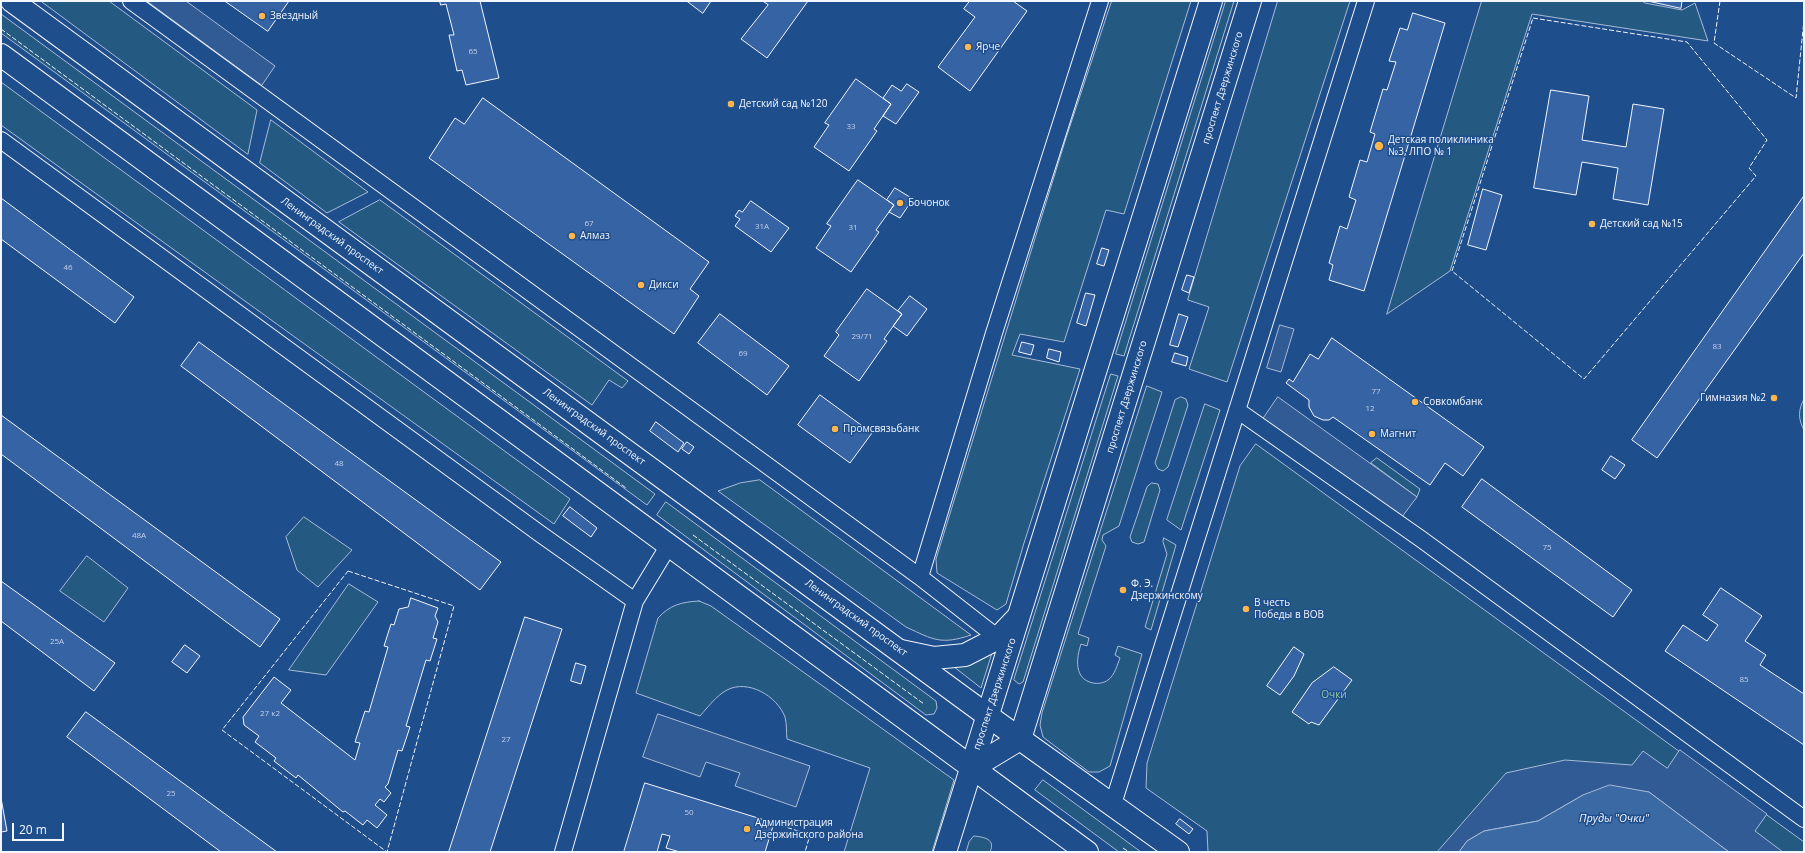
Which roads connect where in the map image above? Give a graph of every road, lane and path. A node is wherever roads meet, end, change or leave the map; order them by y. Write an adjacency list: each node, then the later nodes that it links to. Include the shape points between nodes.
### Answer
1 (12, 1): 15 (main road, Ленинградский проспект)
2 (131, 1): 11 (street)
3 (1100, 1): 11 (street, via 994,333)
4 (1212, 1): 13 (main road, проспект Дзержинского)
5 (1250, 1): 17 (main road, проспект Дзержинского)
6 (1366, 1): 9 (street)
7 (1, 55): 10 (main road)
8 (1, 140): 12 (street)
9 (1237, 410): 19 (street); 20 (street, via 1421,539)
10 (669, 545): 12 (street); 18 (main road)
11 (920, 577): 14 (street)
12 (635, 602): 21 (street)
13 (1020, 614): 14 (main road); 16 (main road, проспект Дзержинского)
14 (998, 638): 15 (main road, via 965,654 934,658)
15 (901, 651): 16 (main road, Ленинградский проспект)
16 (988, 716): 17 (main road, Ленинградский проспект); 18 (main road, проспект Дзержинского)
17 (1020, 739): 18 (main road, проспект Дзержинского); 19 (main road, Ленинградский проспект)
18 (972, 768): 22 (main road, проспект Дзержинского); 23 (main road)
19 (1113, 804): 24 (main road, Ленинградский проспект)
20 (1804, 819)
21 (563, 852)
22 (945, 852)
23 (1087, 852)
24 (1178, 852)

